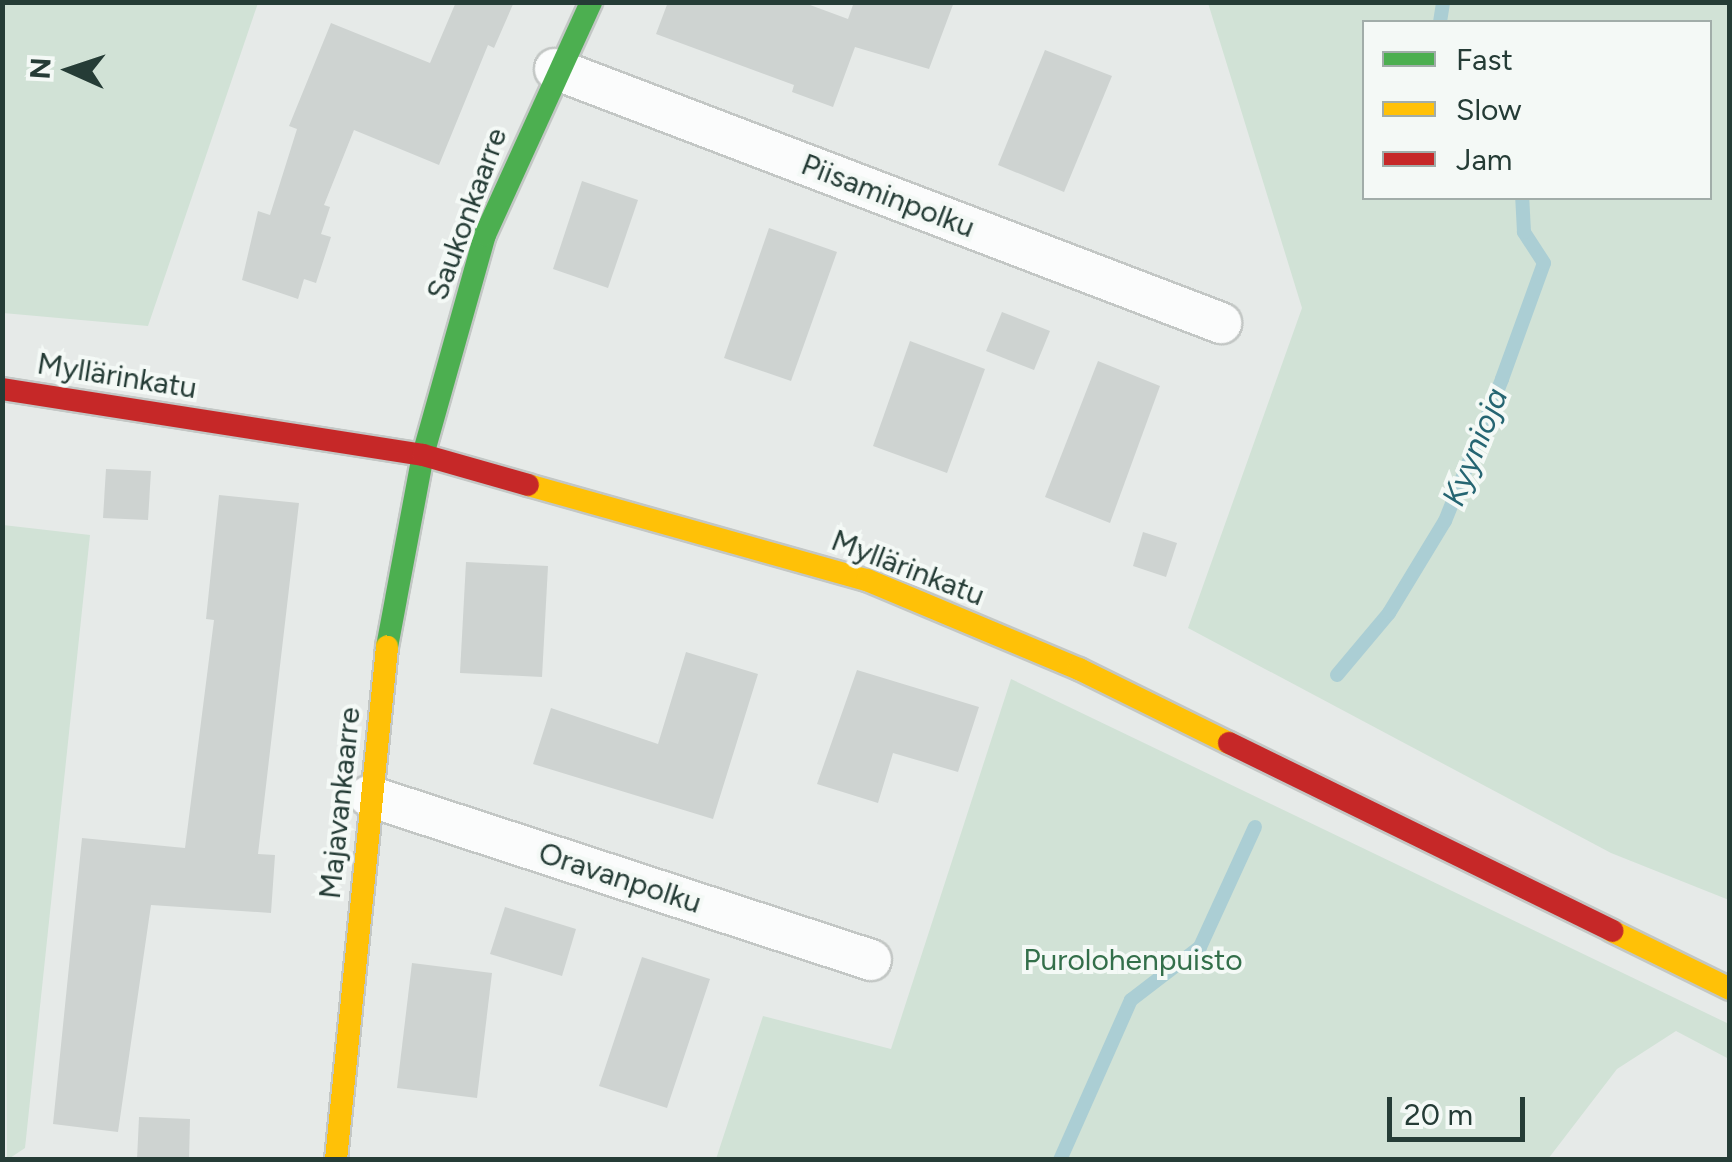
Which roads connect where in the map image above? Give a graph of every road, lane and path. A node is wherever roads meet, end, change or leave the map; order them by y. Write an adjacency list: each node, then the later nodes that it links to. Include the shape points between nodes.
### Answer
1 (591, 2): 2 (street, Saukonkaarre)
2 (555, 69): 3 (street, Piisaminpolku); 5 (street, Saukonkaarre, via 485,235)
3 (1221, 324)
4 (2, 390): 5 (street, Myllärinkatu)
5 (423, 455): 6 (street, Majavankaarre, via 392,601); 8 (street, Myllärinkatu, via 867,580 1079,669)
6 (369, 796): 7 (street, Oravanpolku); 9 (street, Majavankaarre)
7 (871, 960)
8 (1730, 989)
9 (336, 1160)

